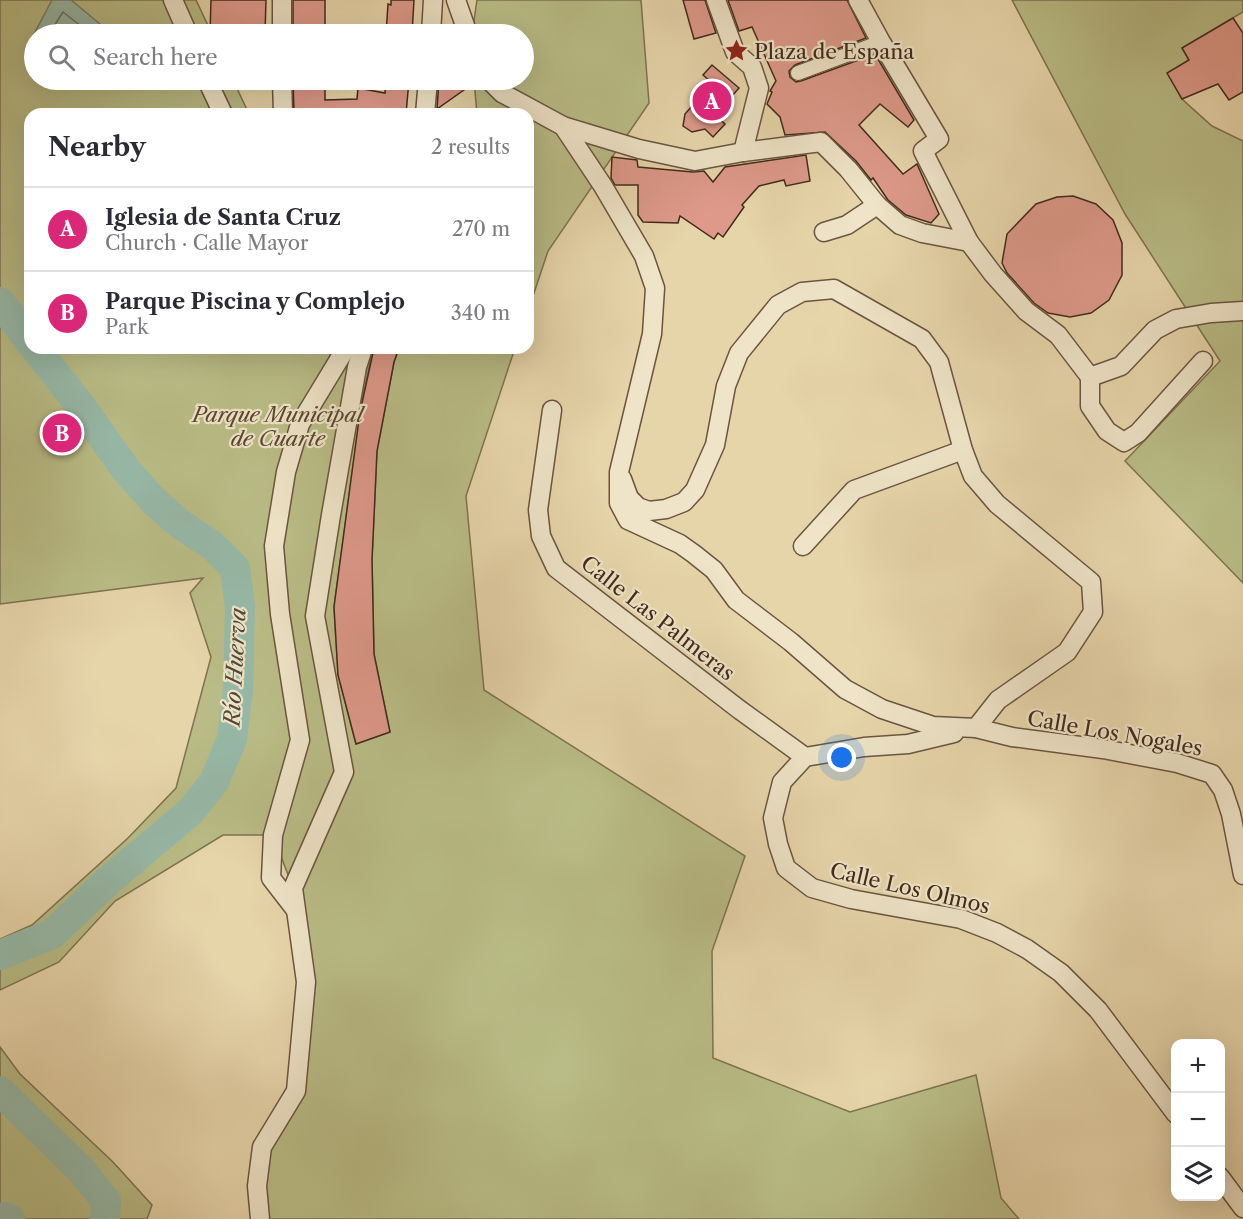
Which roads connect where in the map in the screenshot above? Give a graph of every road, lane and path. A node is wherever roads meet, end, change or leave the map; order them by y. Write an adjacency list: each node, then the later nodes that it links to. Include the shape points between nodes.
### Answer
1 (173, 0): 7 (street)
2 (282, 0): 8 (street)
3 (433, 0): 9 (street)
4 (456, 0): 10 (street)
5 (716, 0): 23 (street, via 735,52 752,67 759,88)
6 (858, 0): 11 (street)
7 (184, 24)
8 (282, 24)
9 (432, 24)
10 (464, 24)
11 (880, 42): 12 (street); 26 (street, via 939,139 923,152)
12 (798, 73)
13 (212, 90): 17 (street)
14 (282, 90): 18 (street)
15 (427, 90): 19 (street)
16 (499, 90): 20 (street)
17 (220, 108)
18 (283, 108)
19 (425, 108)
20 (530, 108)
21 (534, 110): 22 (street)
22 (563, 126): 23 (street, via 639,150 695,161); 36 (street, via 644,256 655,288 652,334)
23 (743, 152): 24 (street, via 821,142)
24 (877, 205): 25 (street, via 847,225); 26 (street, via 900,225)
25 (824, 232)
26 (969, 242): 33 (street, via 1026,311 1058,335)
27 (1243, 311): 33 (street, via 1176,320 1155,330 1121,366)
28 (342, 354): 41 (street, via 300,424 286,472 274,546 280,614 300,740 273,835 271,878)
29 (349, 354): 32 (street)
30 (361, 354): 32 (street)
31 (1203, 361): 33 (street, via 1138,433 1124,442 1107,431 1090,405)
32 (357, 367): 41 (street, via 315,616 344,772 293,888)
33 (1090, 377)
34 (552, 410): 39 (street, Calle Las Palmeras, via 538,510 542,536 556,568)
35 (963, 450): 36 (street, via 939,362 922,339 834,289 802,292 778,305 739,352 726,386 715,445 695,490 684,502 649,511 638,507 629,498); 37 (street, via 854,490); 38 (street, via 973,476 997,504 1091,582 1093,612 1067,652 998,700)
36 (619, 472): 38 (street, via 619,502 628,520 694,554 714,570 736,600 845,689 882,709 933,726)
37 (803, 546)
38 (976, 728): 39 (street, via 908,744); 40 (street, Calle Los Nogales, via 1177,763 1212,774 1223,790 1231,814)
39 (805, 757): 42 (street, Calle Los Olmos, via 782,782 773,818 786,868 812,888 961,920 1027,949 1061,973 1098,1010)
40 (1243, 875)
41 (296, 910): 45 (street, via 306,982 296,1091 262,1147 257,1186)
42 (1171, 1107)
43 (1225, 1183): 44 (street)
44 (1243, 1208)
45 (260, 1219)

